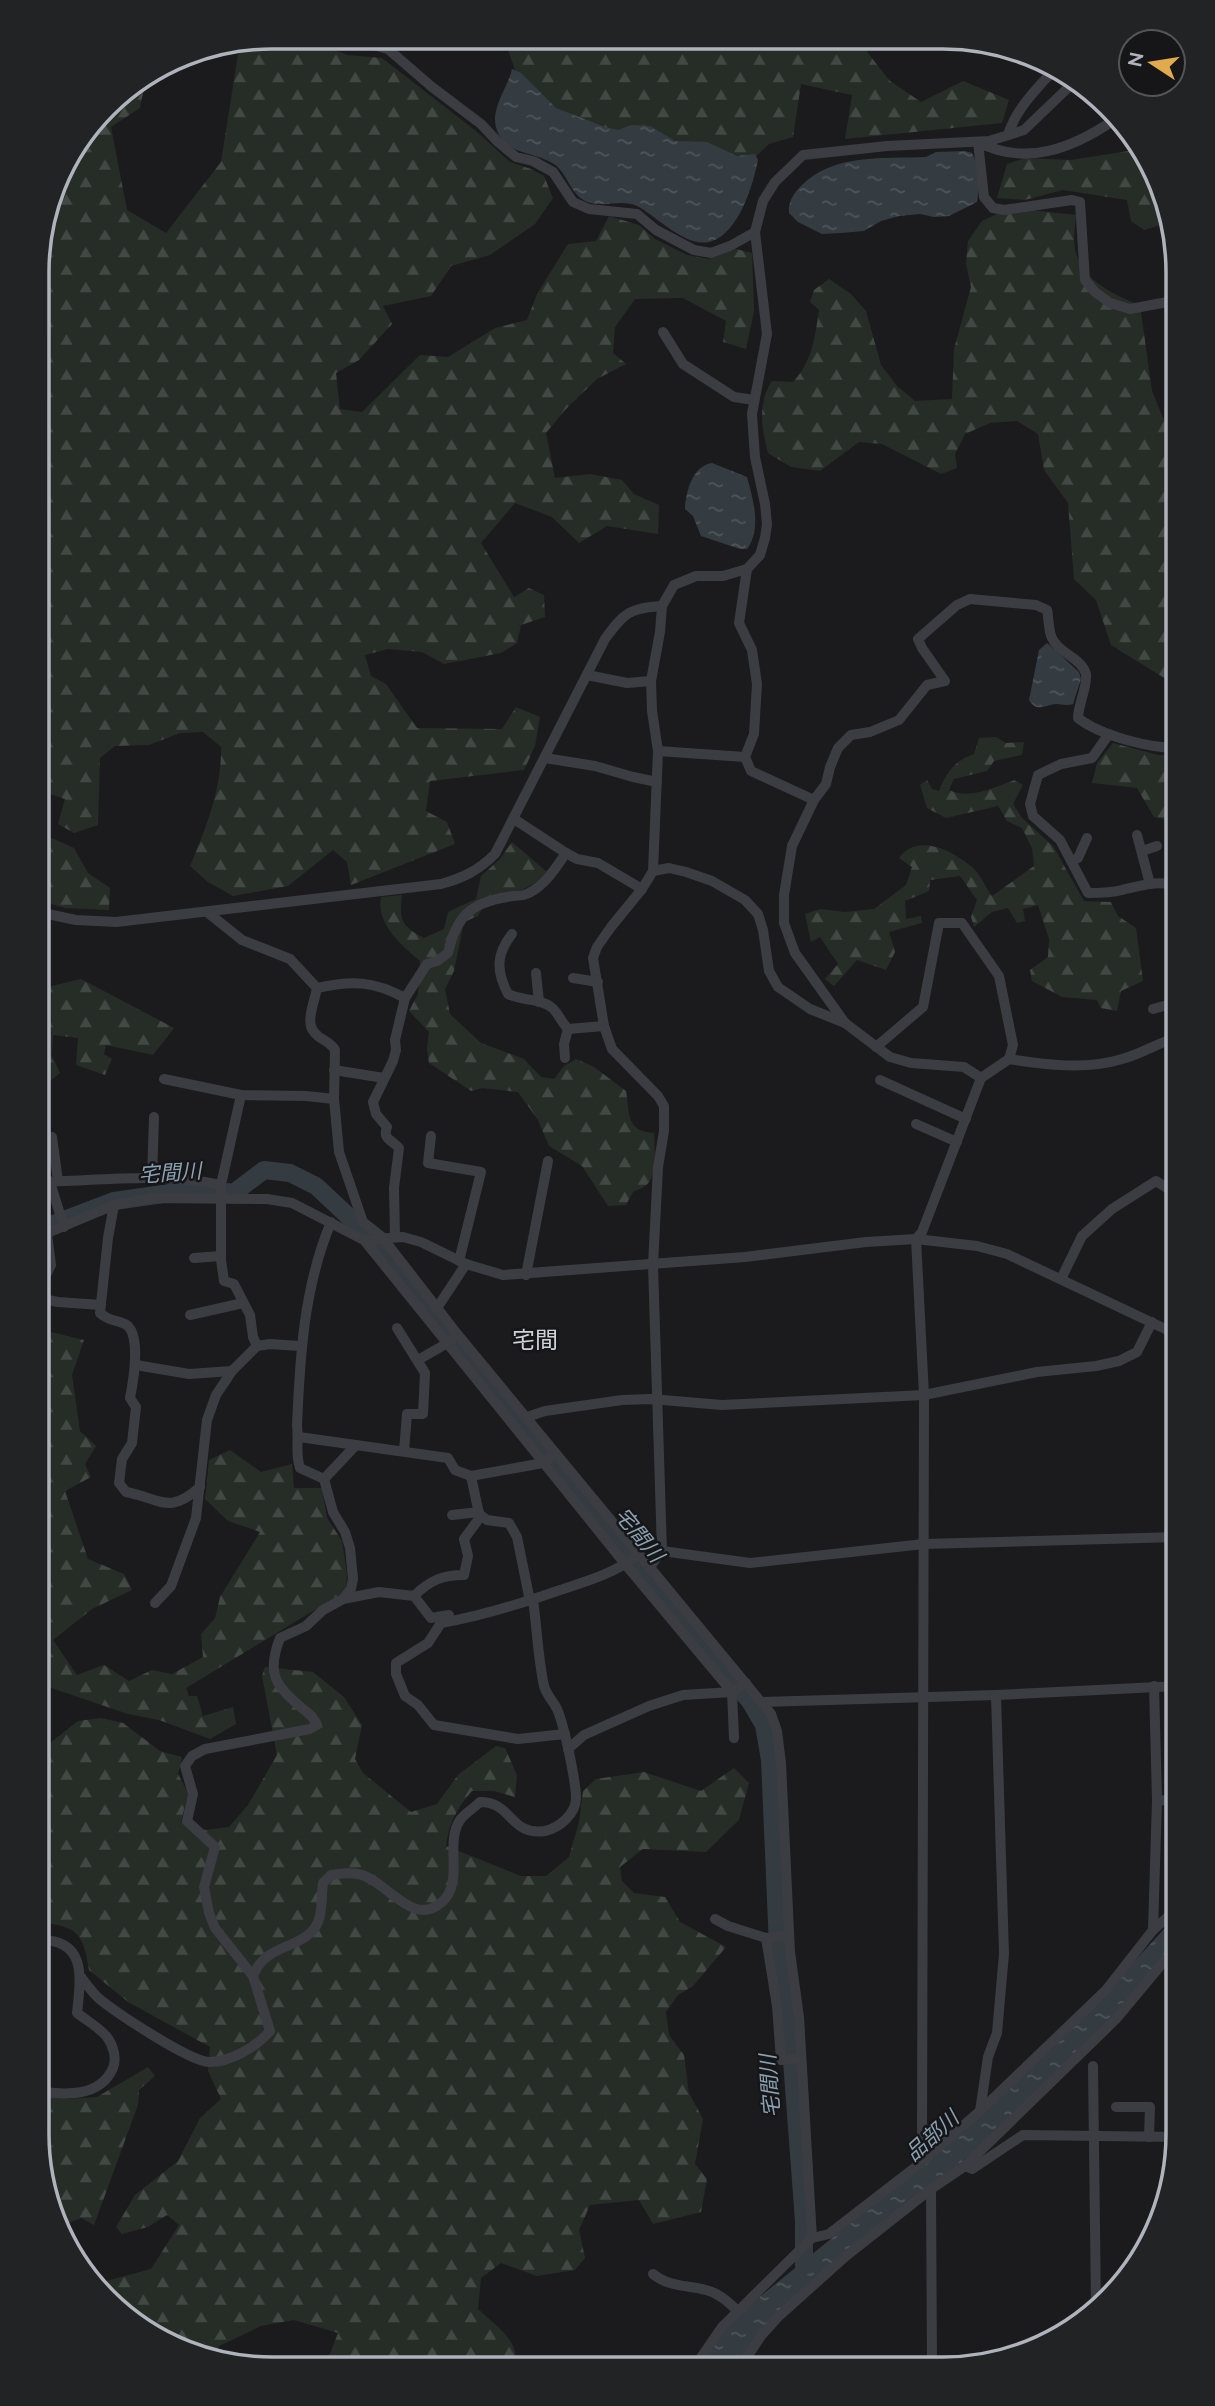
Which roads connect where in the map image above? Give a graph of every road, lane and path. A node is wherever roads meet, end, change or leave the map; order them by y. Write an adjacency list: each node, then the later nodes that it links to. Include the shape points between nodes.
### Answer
1 (388, 49): 7 (street, via 516,156 552,172 573,202 589,209 637,214 656,230 694,250 711,253)
2 (1048, 76): 5 (street, via 1025,103)
3 (1068, 88): 5 (street, via 1024,130)
4 (1109, 123): 6 (street, via 1064,147 1033,155 994,151)
5 (1008, 135): 6 (street)
6 (978, 142): 7 (street, via 803,155 763,201); 8 (street, via 984,197 993,208 1080,202 1085,280 1095,292 1130,309)
7 (755, 232): 10 (street, via 767,334)
8 (1166, 302)
9 (663, 332): 10 (street, via 682,364 727,394)
10 (754, 400): 11 (street, via 755,457 767,524 760,555)
11 (747, 569): 12 (street, via 723,576 696,576 674,585); 18 (street, via 739,623 752,650 757,684 754,734)
12 (662, 606): 13 (street, via 637,607 619,620); 14 (street)
13 (587, 675): 14 (street, via 627,683); 19 (street)
14 (651, 681): 17 (street)
15 (1109, 734): 16 (street); 21 (street, via 1078,718 1087,677 1083,667 1057,647 1047,610 971,599 957,605 918,639 945,681 927,685 899,720 851,735 838,748 826,784); 28 (street, via 1092,758 1049,768 1038,775 1033,786 1032,816 1060,841)
16 (1166, 748)
17 (658, 751): 18 (street); 20 (street)
18 (745, 757): 21 (street, via 751,771)
19 (545, 758): 20 (street, via 595,765); 22 (street)
20 (657, 782): 29 (street)
21 (814, 800): 44 (street, via 792,846 784,895 785,923 795,953)
22 (514, 819): 27 (street); 33 (street, via 495,854 460,879)
23 (1138, 835): 26 (street)
24 (1087, 838): 28 (street, via 1079,858)
25 (1157, 846): 26 (street)
26 (1142, 851): 30 (street)
27 (566, 853): 32 (street, via 598,863); 40 (street, via 533,891 497,899 465,914 453,930 448,953 427,964)
28 (1070, 861): 30 (street, via 1088,893)
29 (653, 871): 32 (street); 44 (street, via 669,868 712,881 745,900 758,914 769,971 778,987 810,1009)
30 (1150, 884): 31 (street)
31 (1166, 884)
32 (642, 889): 38 (street, via 597,947 593,958)
33 (208, 912): 34 (street, via 116,922); 39 (street, via 242,940 290,959)
34 (49, 914)
35 (512, 934): 41 (street, via 500,953 500,978 508,993)
36 (536, 973): 41 (street)
37 (573, 978): 38 (street)
38 (598, 982): 45 (street)
39 (317, 988): 40 (street, via 369,983); 51 (street, via 310,1024 313,1032 332,1044)
40 (405, 998): 52 (street, via 396,1050)
41 (539, 1002): 46 (street, via 549,1005)
42 (1166, 1005): 43 (street)
43 (1153, 1009)
44 (845, 1023): 48 (street)
45 (604, 1026): 46 (street); 81 (street, via 612,1049 664,1107)
46 (568, 1029): 49 (street)
47 (1166, 1042): 50 (street, via 1122,1060 1088,1064 1044,1065)
48 (876, 1047): 50 (street, via 923,1007 939,923 962,923 999,975 1013,1045); 53 (street, via 911,1063 964,1067)
49 (565, 1058)
50 (1009, 1059): 53 (street)
51 (334, 1070): 52 (street); 57 (street)
52 (384, 1078): 75 (street, via 373,1108 387,1127 387,1139 399,1148)
53 (981, 1078): 59 (street)
54 (164, 1079): 56 (street)
55 (880, 1080): 59 (street)
56 (241, 1095): 57 (street); 69 (street)
57 (334, 1099): 74 (street, via 340,1153 359,1211 363,1222)
58 (154, 1117): 65 (street)
59 (966, 1119): 63 (street)
60 (916, 1124): 63 (street)
61 (431, 1136): 80 (street, via 428,1163 481,1172)
62 (52, 1137): 67 (street)
63 (957, 1142): 76 (street)
64 (548, 1161): 82 (street)
65 (152, 1178): 67 (street); 69 (street, via 193,1179)
66 (49, 1182): 67 (street)
67 (54, 1182): 72 (street)
68 (1166, 1187): 83 (street, via 1156,1181 1112,1209 1082,1236)
69 (221, 1192): 70 (street); 71 (street, via 292,1203); 78 (street)
70 (114, 1205): 72 (street); 86 (street)
71 (331, 1222): 77 (street); 94 (street, via 319,1251)
72 (64, 1227): 73 (street)
73 (49, 1233)
74 (382, 1237): 75 (street); 77 (street); 87 (street)
75 (395, 1237): 80 (street, via 421,1242)
76 (916, 1239): 81 (street); 83 (street, via 987,1248); 98 (street)
77 (363, 1240): 92 (street)
78 (221, 1256): 79 (street); 85 (street, via 224,1282 234,1284)
79 (194, 1258)
80 (463, 1262): 82 (street, via 503,1275); 87 (street)
81 (653, 1265): 82 (street); 99 (street)
82 (526, 1275)
83 (1061, 1279): 89 (street)
84 (49, 1300): 86 (street)
85 (243, 1303): 88 (street); 93 (street)
86 (101, 1305): 96 (street, via 100,1313 126,1324 131,1331)
87 (437, 1308): 92 (street)
88 (190, 1315)
89 (1152, 1322): 91 (street); 98 (street, via 1136,1352 1119,1361)
90 (397, 1328): 95 (street)
91 (1166, 1329)
92 (451, 1340): 95 (street); 100 (street); 104 (street)
93 (257, 1346): 94 (street); 97 (street)
94 (300, 1346): 101 (street)
95 (418, 1360): 103 (street, via 425,1373 423,1414 407,1415)
96 (136, 1365): 97 (street, via 189,1374); 107 (street, via 130,1398 136,1407 132,1443 122,1459 120,1483 126,1492 167,1505 185,1501)
97 (232, 1371): 107 (street, via 207,1420)
98 (924, 1395): 99 (street, via 722,1405); 111 (street)
99 (657, 1399): 100 (street, via 585,1404); 112 (street)
100 (527, 1417): 104 (street)
101 (299, 1437): 102 (street); 106 (street, via 296,1457 300,1468)
102 (356, 1445): 103 (street); 106 (street)
103 (404, 1451): 105 (street, via 448,1458 455,1470)
104 (549, 1459): 105 (street); 113 (street); 113 (street)
105 (471, 1476): 108 (street)
106 (324, 1479): 116 (street, via 333,1513 350,1548 353,1579)
107 (200, 1487): 118 (street, via 190,1540 171,1586)
108 (480, 1514): 109 (street); 115 (street, via 464,1539 468,1556 464,1575 440,1576); 117 (street, via 487,1520 509,1523 517,1537)
109 (452, 1515)
110 (1166, 1536): 111 (street)
111 (924, 1544): 112 (street, via 750,1563); 124 (street)
112 (662, 1551): 114 (street)
113 (631, 1561): 114 (street); 117 (street, via 603,1576); 122 (street)
114 (649, 1568): 122 (street)
115 (414, 1595): 116 (street, via 379,1592); 119 (street, via 431,1618 461,1614)
116 (343, 1599): 138 (street, via 280,1638 274,1654 275,1681 317,1725 205,1749 185,1766 193,1794 187,1821 215,1847 204,1887 209,1913 215,1928)
117 (532, 1600): 119 (street); 126 (street, via 544,1689)
118 (155, 1603)
119 (468, 1618): 126 (street, via 440,1623 428,1643 396,1663 405,1696 434,1725 518,1739)
120 (1154, 1686): 121 (street); 123 (street); 129 (street)
121 (1166, 1686)
122 (739, 1688): 125 (street); 127 (street); 128 (street, via 683,1695 649,1706 584,1735)
123 (996, 1695): 124 (street); 144 (street, via 1004,1954 998,2033 988,2057)
124 (922, 1697): 125 (street); 148 (street, via 922,2146)
125 (762, 1702): 134 (street, via 777,1731 781,1763)
126 (565, 1734): 128 (street)
127 (734, 1738)
128 (568, 1749): 138 (street, via 577,1800 562,1823 533,1832 517,1825 494,1802 480,1802 460,1821 454,1836 453,1887 436,1907 422,1910 406,1905 359,1874 331,1875 323,1883 322,1911 310,1935 269,1954 257,1963)
129 (1157, 1800): 130 (street); 133 (street)
130 (1166, 1800)
131 (715, 1919): 135 (street)
132 (1166, 1919): 133 (street)
133 (1153, 1930): 144 (street, via 1106,1990)
134 (789, 1935): 135 (street); 140 (street)
135 (766, 1938): 140 (street, via 781,2060)
136 (49, 1940): 139 (street, via 64,1943 74,1952)
137 (1166, 1960): 149 (street, via 1116,2019)
138 (253, 1976): 139 (street, via 270,2031 250,2048 207,2062 100,2000)
139 (81, 1977): 142 (street, via 77,2013 106,2036 115,2063 97,2088)
140 (802, 2058): 151 (street)
141 (1093, 2066): 145 (street)
142 (49, 2093)
143 (1116, 2107): 146 (street, via 1150,2106)
144 (980, 2111): 148 (street)
145 (1094, 2136): 146 (street); 149 (street, via 1023,2135 972,2169); 153 (street)
146 (1149, 2137): 147 (street)
147 (1166, 2137)
148 (917, 2166): 151 (street, via 829,2234)
149 (965, 2166): 150 (street)
150 (931, 2189): 156 (street, via 779,2316); 157 (street)
151 (811, 2239): 154 (street)
152 (653, 2274): 154 (street, via 663,2283 720,2296)
153 (1096, 2297)
154 (738, 2311): 155 (street)
155 (701, 2357)
156 (747, 2357)
157 (932, 2357)

